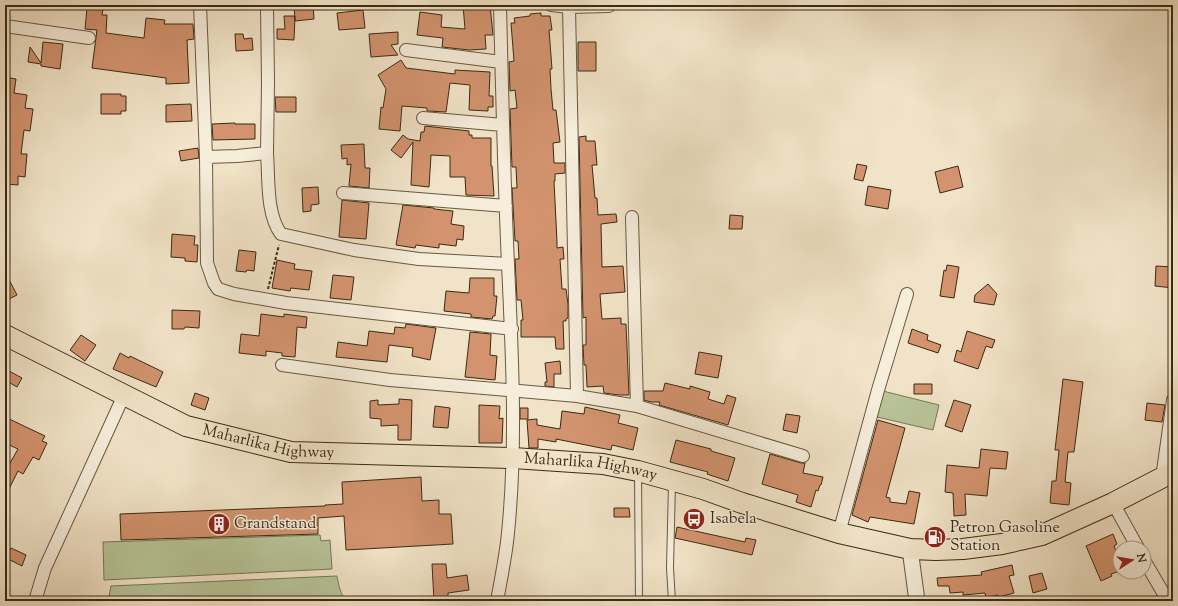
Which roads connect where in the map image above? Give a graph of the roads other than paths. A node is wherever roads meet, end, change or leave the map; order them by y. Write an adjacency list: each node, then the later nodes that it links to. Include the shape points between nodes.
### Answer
1 (200, 5): 14 (street)
2 (267, 5): 13 (street)
3 (500, 5): 10 (street)
4 (551, 5): 6 (street)
5 (609, 6): 6 (street)
6 (569, 7): 25 (street)
7 (5, 26): 8 (street)
8 (89, 38)
9 (406, 50): 10 (street)
10 (501, 62): 12 (street)
11 (423, 118): 12 (street)
12 (503, 125): 16 (street)
13 (267, 153): 14 (street); 18 (street, via 272,216 281,234 383,254)
14 (206, 156): 20 (street, via 207,263 218,289 265,300)
15 (343, 193): 16 (street)
16 (506, 206): 18 (street)
17 (632, 217): 27 (street)
18 (508, 264): 20 (street)
19 (907, 294): 34 (street)
20 (512, 329): 23 (street)
21 (6, 338): 24 (highway, Maharlika Highway)
22 (282, 365): 23 (street, via 390,380)
23 (513, 391): 25 (street); 29 (street)
24 (124, 395): 29 (highway, Maharlika Highway, via 186,426 291,452); 38 (street, via 45,568)
25 (577, 396): 27 (street)
26 (1173, 400): 31 (street)
27 (637, 406): 28 (street)
28 (803, 456)
29 (513, 458): 30 (highway, Maharlika Highway, via 603,464); 39 (street, via 508,533)
30 (638, 472): 32 (highway, Maharlika Highway); 40 (lane)
31 (1168, 475): 33 (highway, Maharlika Highway)
32 (672, 481): 34 (highway, Maharlika Highway); 41 (lane)
33 (1113, 503): 35 (street); 36 (highway, Maharlika Highway, via 1042,535 963,549)
34 (839, 533): 36 (highway, Maharlika Highway)
35 (1134, 540)
36 (910, 549): 42 (street)
37 (1152, 574): 43 (street)
38 (35, 601)
39 (497, 601)
40 (640, 601)
41 (672, 601)
42 (916, 601)
43 (1168, 601)

